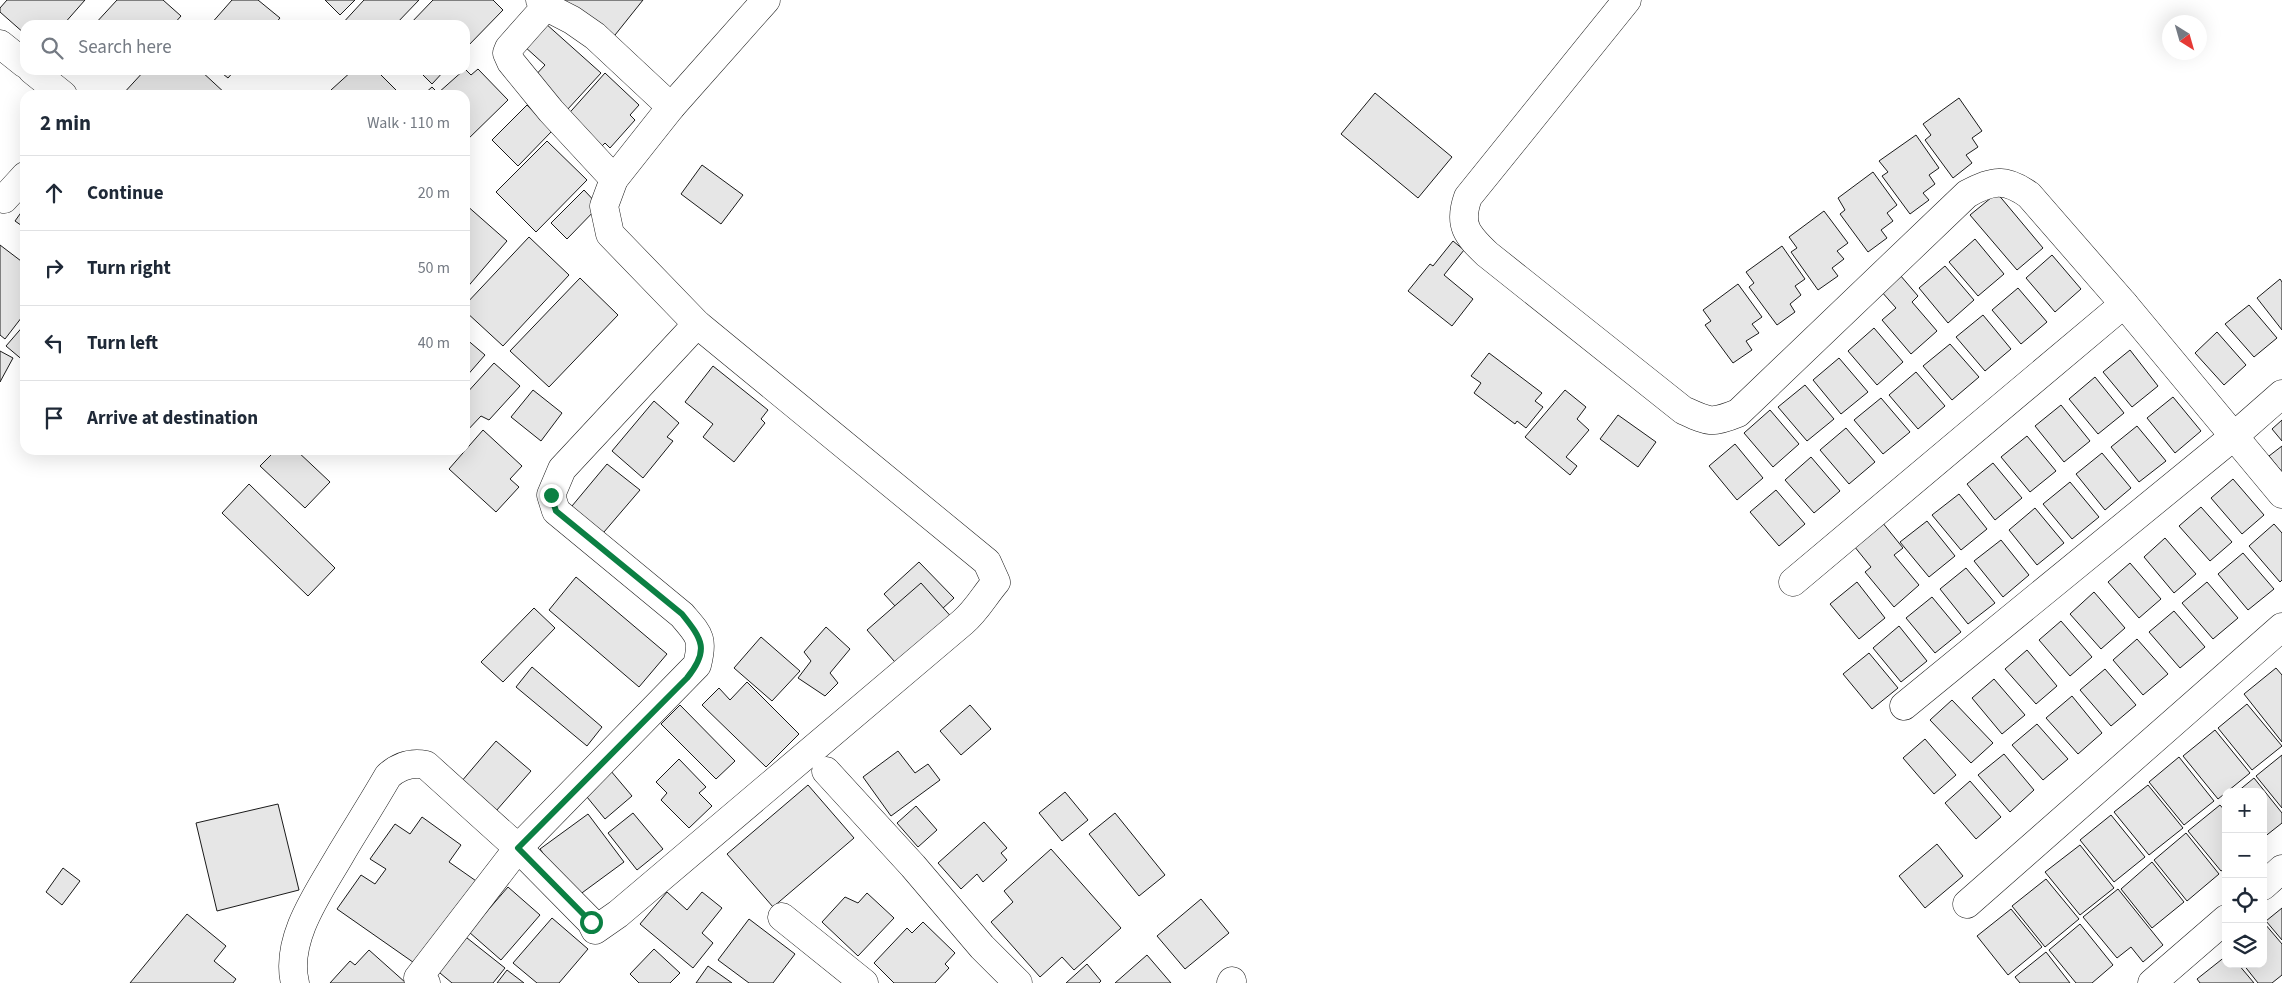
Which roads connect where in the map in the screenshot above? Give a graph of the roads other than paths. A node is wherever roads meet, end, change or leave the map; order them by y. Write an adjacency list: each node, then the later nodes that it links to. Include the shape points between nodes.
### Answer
1 (766, 0): 8 (street)
2 (1627, 0): 12 (street, via 1468,197 1463,212 1470,238 1487,254 1683,410 1708,421 1738,414 1967,194 1983,185 1998,182 2015,185 2029,195)
3 (542, 2): 8 (street, via 595,36); 9 (street, via 540,13 509,48 511,62)
4 (0, 44): 5 (street)
5 (20, 60)
6 (38, 75): 7 (street)
7 (57, 90)
8 (671, 107): 9 (street)
9 (614, 179): 13 (street, via 604,206 610,234)
10 (20, 181): 11 (street)
11 (4, 199)
12 (2124, 304): 15 (street); 17 (street)
13 (697, 324): 21 (street, via 562,469 551,495 556,511 682,614 702,642 697,665); 21 (street, via 987,562 996,582 978,609 618,914 595,930 591,922)
14 (2282, 394): 15 (street)
15 (2233, 437): 16 (street); 19 (street)
16 (2282, 494)
17 (1793, 582)
18 (2282, 627): 24 (street)
19 (1904, 706)
20 (826, 771): 30 (street, via 982,947)
21 (518, 848): 27 (street, via 426,766 416,763 396,769 388,776 307,911 294,952); 28 (street, via 418,978)
22 (2282, 869): 23 (street)
23 (2267, 882)
24 (1967, 904)
25 (782, 918): 29 (street)
26 (2222, 922): 31 (street)
27 (295, 983)
28 (426, 983)
29 (864, 983)
30 (1018, 983)
31 (2152, 983)

